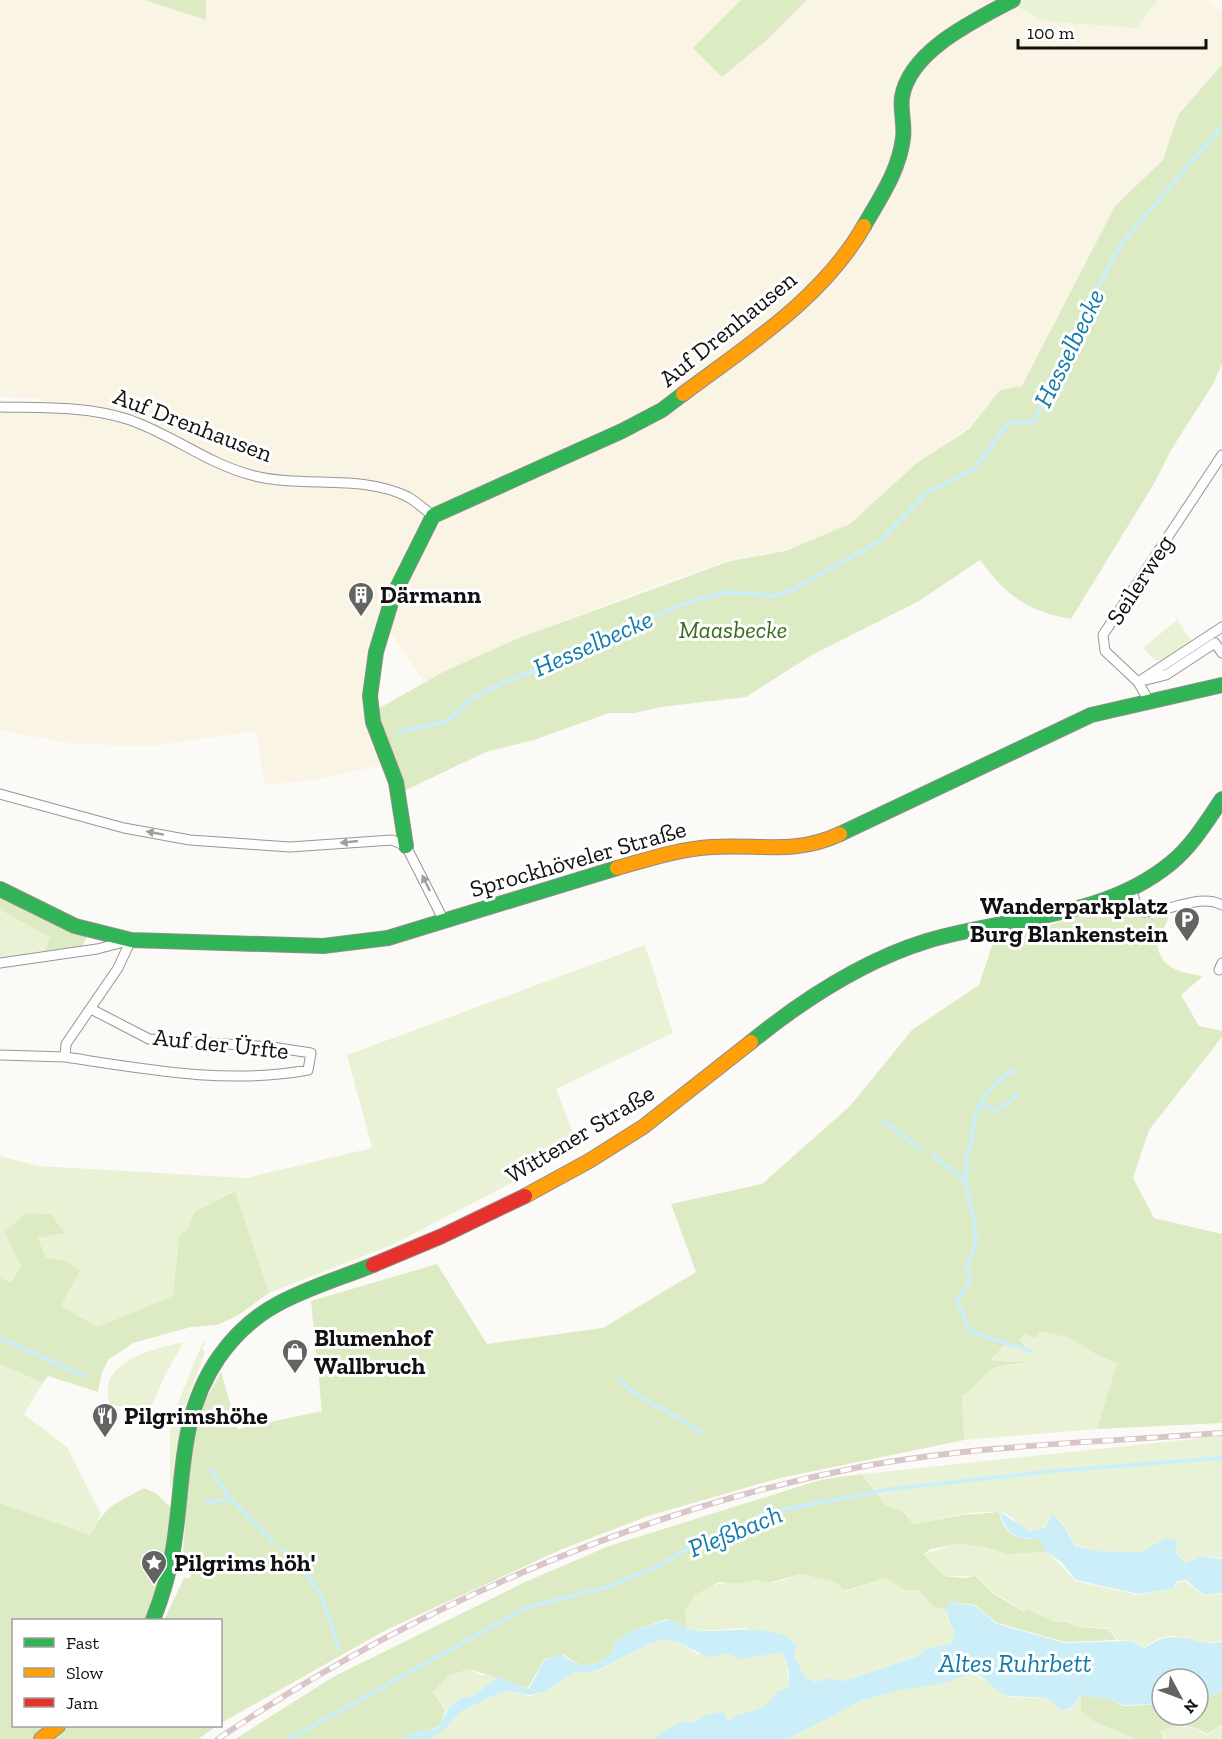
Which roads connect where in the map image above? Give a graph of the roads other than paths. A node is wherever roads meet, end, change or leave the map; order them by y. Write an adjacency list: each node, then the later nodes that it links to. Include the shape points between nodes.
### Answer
1 (1013, 0): 4 (street, Auf Drenhausen, via 961,28 935,47 913,72 902,96 903,138 892,178 843,256 776,324 662,410)
2 (0, 407): 4 (street, Auf Drenhausen, via 63,409 127,419 223,467 282,482 378,487 408,497)
3 (1222, 455): 7 (street, Seilerweg, via 1103,635 1105,651)
4 (433, 516): 12 (street, via 393,596 376,652 370,696 378,738 396,782)
5 (1222, 627): 7 (street)
6 (1222, 652): 7 (street, via 1215,643 1166,675)
7 (1138, 682): 9 (street, Seilerweg)
8 (1222, 685): 9 (street, Sprockhöveler Straße)
9 (1149, 701): 16 (street, Sprockhöveler Straße, via 1071,724 818,844 793,848 712,847 667,854)
10 (0, 794): 12 (street, one-way to 10, via 392,840 290,847 190,840 124,828)
11 (1222, 798): 14 (street, Wittener Straße, via 1172,862)
12 (406, 846): 16 (street, one-way to 12)
13 (0, 889): 17 (street, Sprockhöveler Straße, via 75,926)
14 (1131, 890): 15 (street, via 1144,912 1167,911 1203,899); 22 (street, Wittener Straße, via 1089,907 934,939 874,962 819,992 657,1115 570,1172 417,1247 275,1305 230,1342 210,1369 194,1402 182,1451 172,1568)
15 (1222, 905)
16 (444, 921): 17 (street, Sprockhöveler Straße, via 388,938 323,946)
17 (131, 940): 18 (street); 19 (street)
18 (0, 963)
19 (91, 1009): 21 (street, via 66,1044); 21 (street, Auf der Ürfte, via 149,1039 311,1053 308,1070 239,1076 147,1070)
20 (0, 1054): 21 (street, Auf der Ürfte)
21 (65, 1057)
22 (153, 1619)
23 (56, 1727): 24 (street)
24 (41, 1739)

